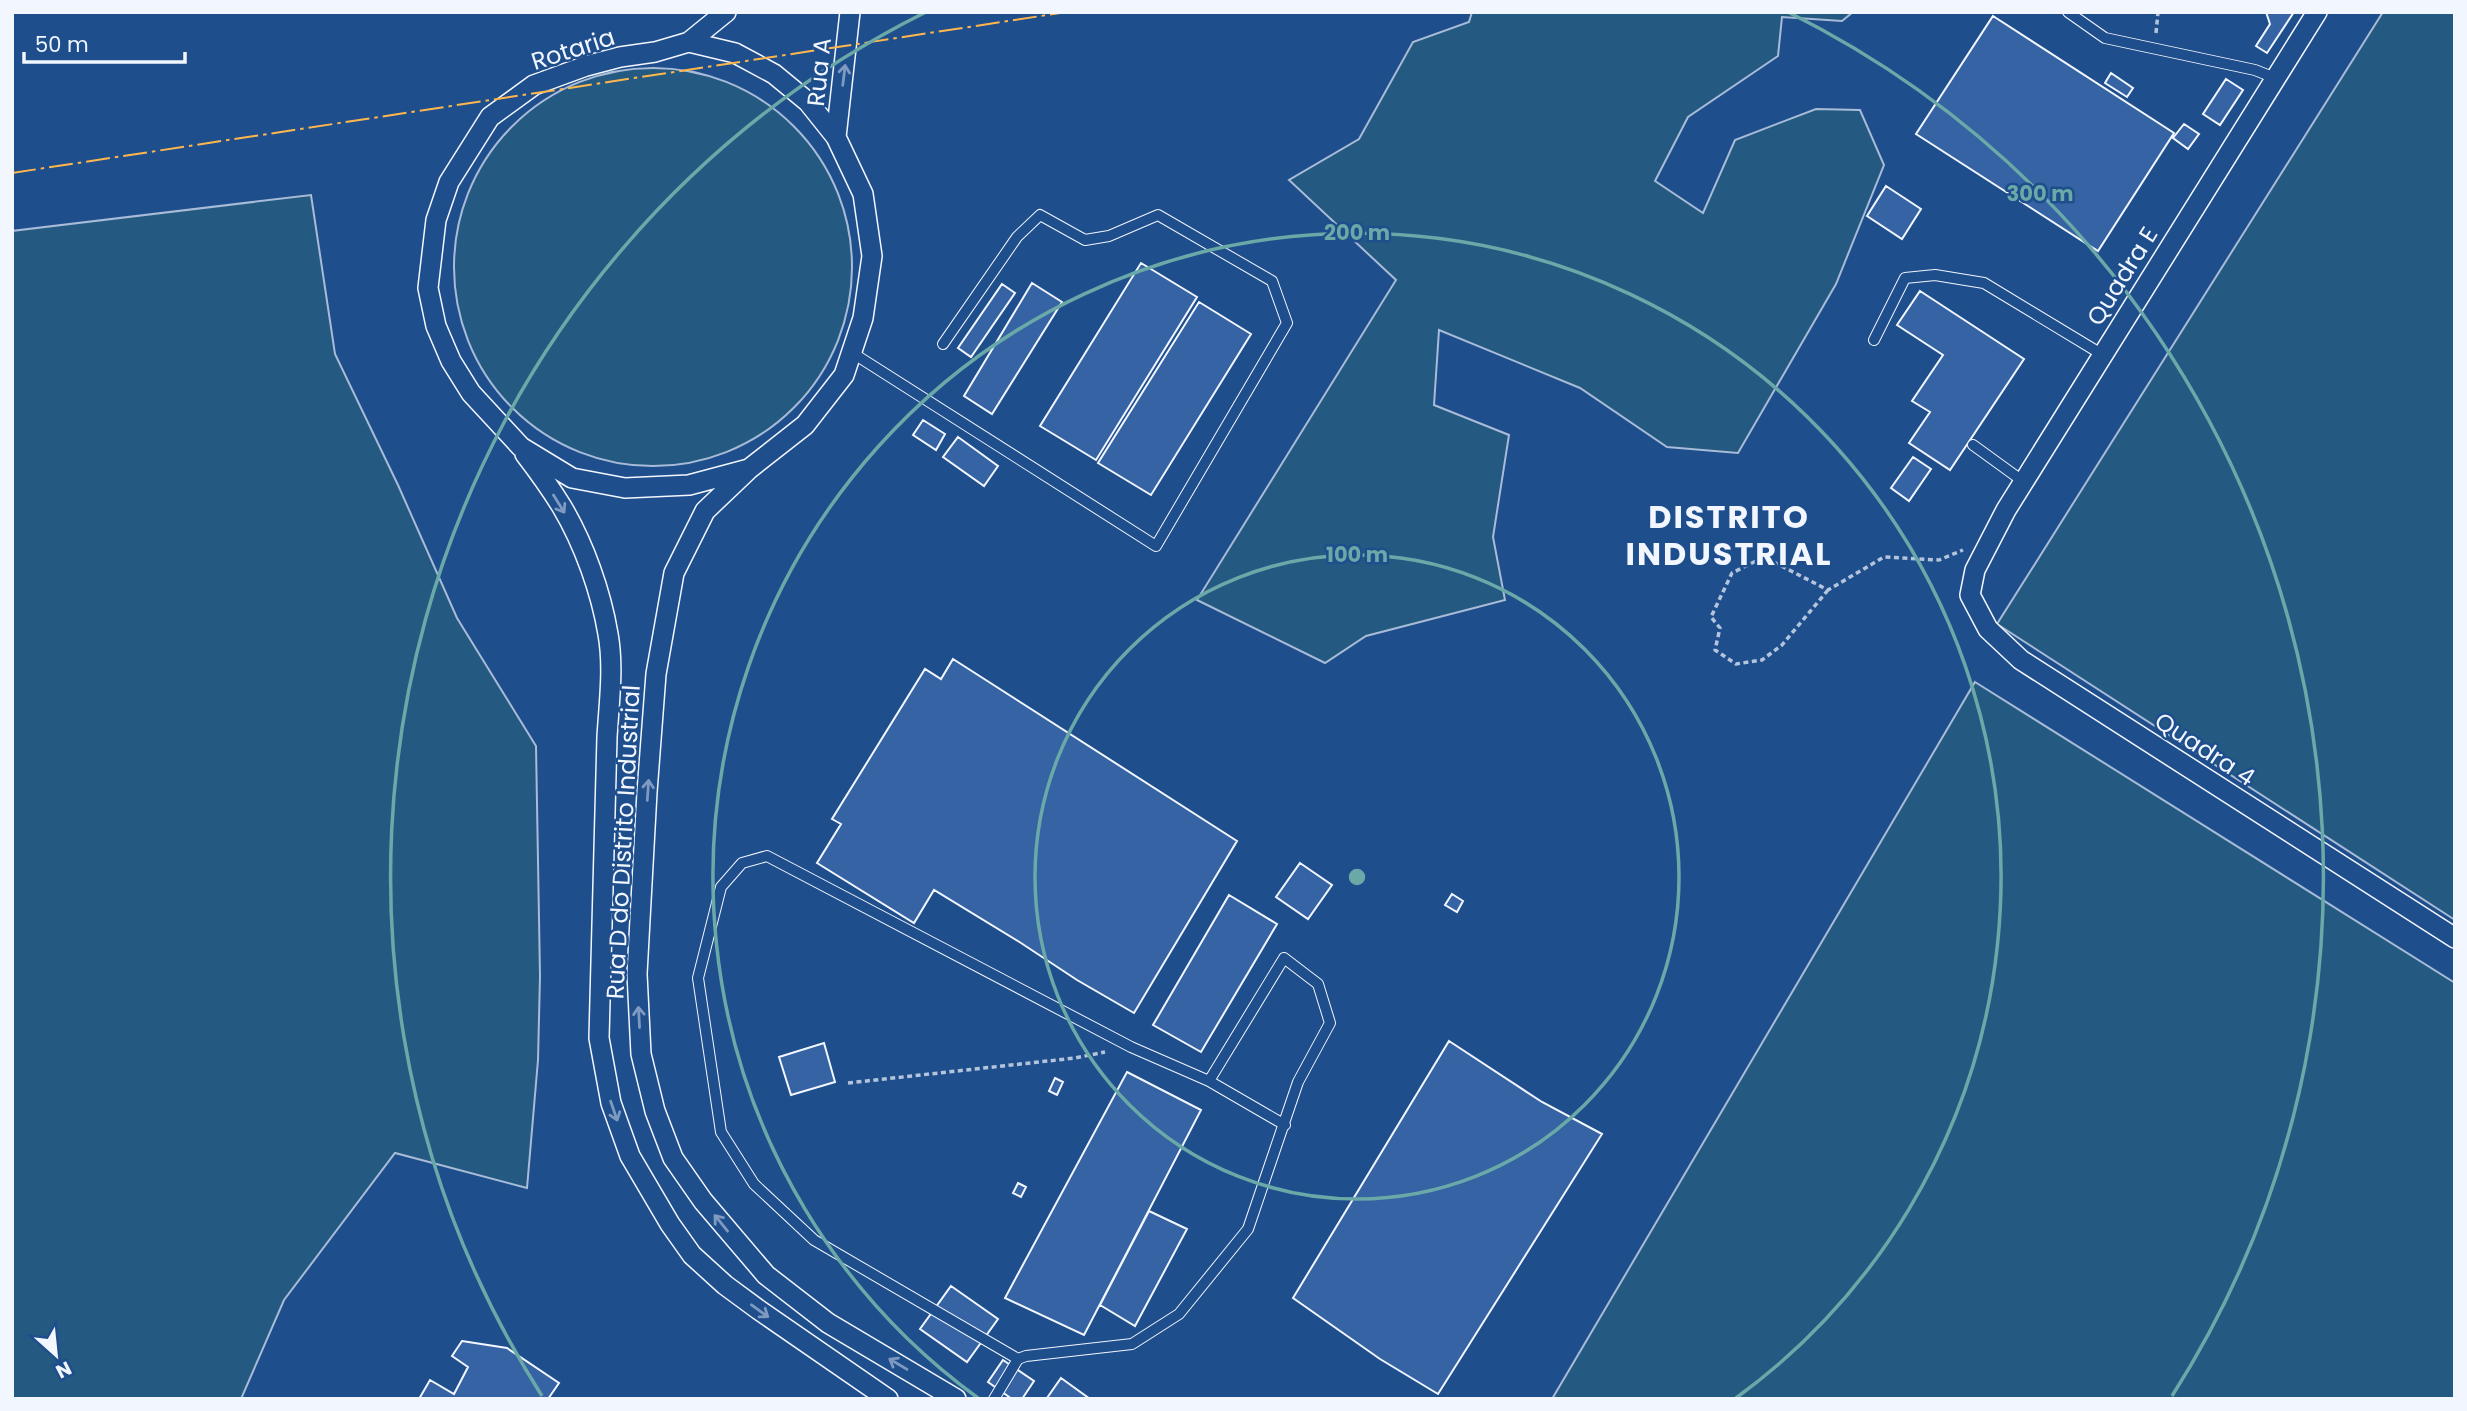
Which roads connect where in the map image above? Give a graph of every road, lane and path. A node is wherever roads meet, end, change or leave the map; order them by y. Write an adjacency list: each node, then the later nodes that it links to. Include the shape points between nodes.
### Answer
1 (726, 12): 6 (street)
2 (850, 12): 9 (street, Rua A, one-way to 2)
3 (2067, 12): 7 (lane, via 2105,38)
4 (2158, 12): 7 (path)
5 (2317, 12): 8 (street, Quadra E)
6 (689, 42): 9 (street, Rotaria, via 735,53 774,74 808,103); 15 (street, Rotaria, via 586,66 534,85 490,117 449,182 436,220 428,288 436,326 471,393)
7 (2155, 49): 8 (lane)
8 (2274, 78): 13 (street, Quadra E)
9 (836, 137): 12 (street, Rotaria, via 863,194 872,256 863,318)
10 (1874, 340): 13 (lane, via 1905,278 1935,275 1984,283)
11 (943, 344): 12 (lane, via 1017,237 1040,215 1085,240 1109,236 1157,215 1272,281 1287,323 1156,546)
12 (851, 352): 16 (street, Rotaria, via 844,375 805,425)
13 (2103, 355): 17 (street, Quadra E)
14 (1972, 444): 17 (lane)
15 (521, 447): 16 (street, Rotaria, via 572,478 625,488 689,485); 27 (street, Rua D do Distrito Industrial, one-way to 27, via 563,508 577,538 609,636 599,1038 611,1103 630,1156 692,1255 759,1310)
16 (750, 469): 28 (street, Rua D do Distrito Industrial, one-way to 16, via 828,1323 766,1275 702,1201 673,1158 641,1054 637,974 647,792 656,674 669,598 674,573 705,511)
17 (2024, 482): 18 (street, Quadra E)
18 (1991, 539): 19 (street, Quadra E); 20 (path, via 1939,560 1884,557)
19 (1975, 569): 21 (street, Quadra 4, via 1970,595 1988,629 2021,660)
20 (1828, 590): 20 (path, via 1764,557 1732,573 1711,617 1720,628 1716,650 1736,664 1762,660 1782,645)
21 (2455, 938)
22 (1131, 1047): 23 (lane); 24 (path, via 1075,1058); 26 (lane, via 767,856 742,863 721,887 698,978 721,1132 727,1143 754,1184 814,1240)
23 (1209, 1081): 25 (lane); 25 (lane, via 1284,958 1318,984 1330,1023 1298,1082)
24 (848, 1083)
25 (1285, 1125): 26 (lane, via 1248,1228 1179,1314 1132,1343)
26 (1018, 1359): 29 (lane)
27 (887, 1399)
28 (956, 1399)
29 (993, 1399)

